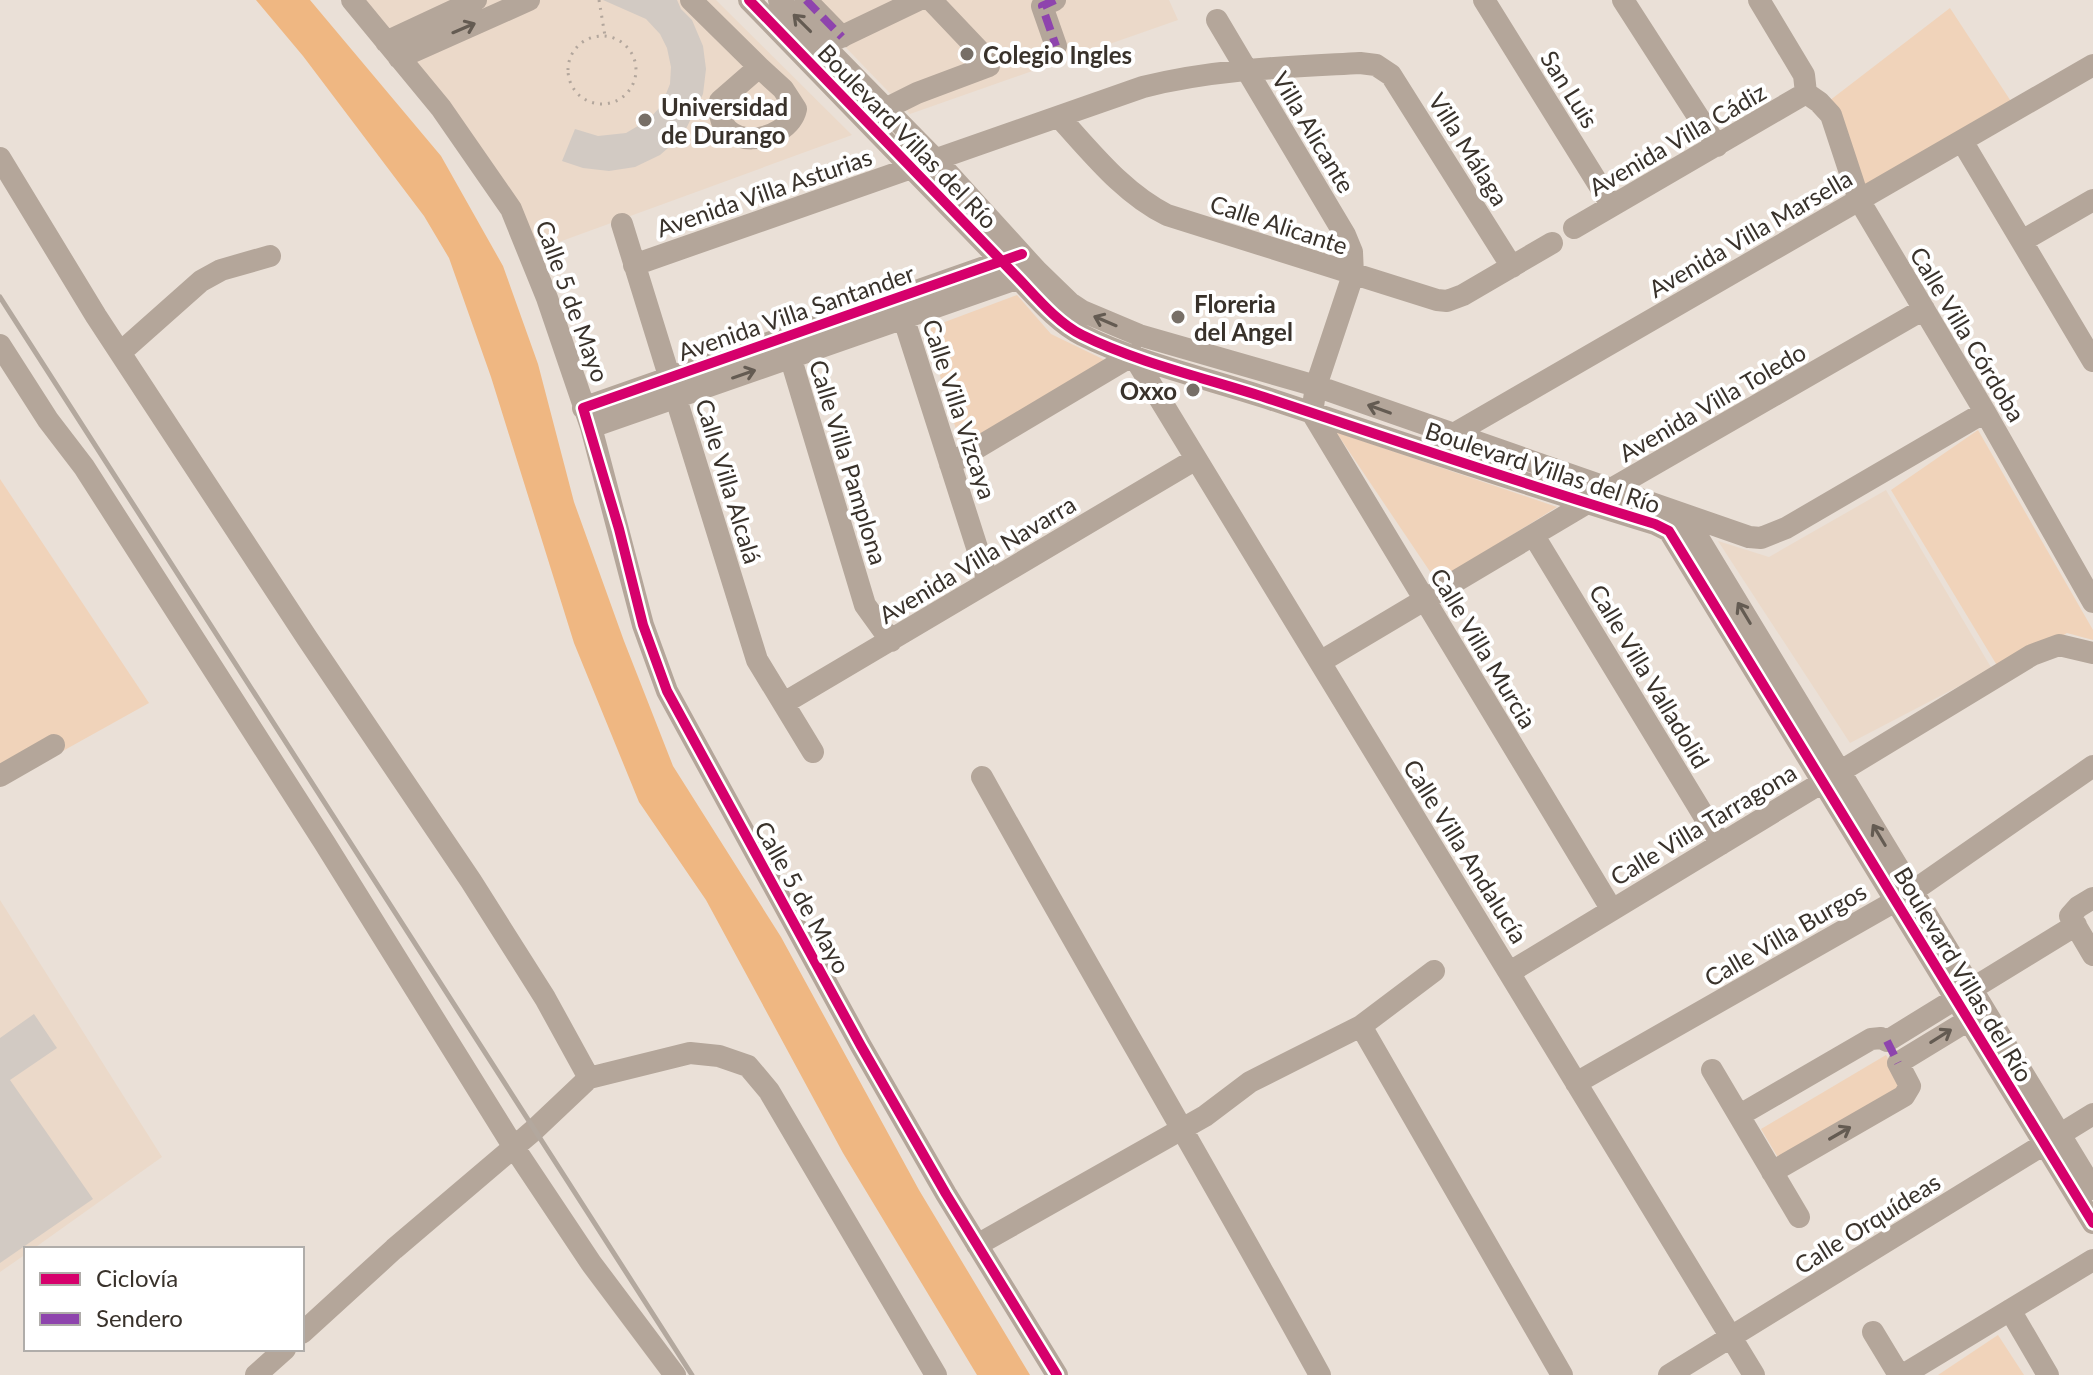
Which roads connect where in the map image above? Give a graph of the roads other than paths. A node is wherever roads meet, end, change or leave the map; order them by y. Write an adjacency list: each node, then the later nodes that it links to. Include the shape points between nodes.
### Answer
1 (352, 0): 17 (street, Calle 5 de Mayo)
2 (476, 0): 17 (street)
3 (529, 0): 17 (street, one-way to 3)
4 (691, 0): 20 (street)
5 (749, 0): 25 (street, Boulevard Villas del Río)
6 (779, 0): 15 (street, Boulevard Villas del Río, one-way to 6)
7 (806, 0): 15 (street)
8 (918, 0): 15 (street)
9 (931, 0): 23 (street, via 989,66)
10 (1484, 0): 33 (street, San Luis)
11 (1623, 0): 27 (street)
12 (1759, 0): 22 (street, via 1804,75)
13 (1043, 6): 16 (street)
14 (1217, 20): 21 (street, Villa Alicante)
15 (833, 41): 23 (street, Boulevard Villas del Río)
16 (1056, 46)
17 (392, 50): 55 (street, Calle 5 de Mayo, via 441,108 511,209)
18 (1376, 65): 21 (street, Avenida Villa Asturias); 41 (street, Villa Málaga, via 1391,75)
19 (2093, 65): 26 (street, Avenida Villa Marsella)
20 (759, 67)
21 (1246, 69): 24 (street, Avenida Villa Asturias, via 1181,77); 43 (street, Villa Alicante, via 1345,235)
22 (1806, 93): 27 (street, Avenida Villa Cádiz); 31 (street, Calle Villa Córdoba, via 1831,115)
23 (887, 108): 25 (street); 29 (street, Boulevard Villas del Río)
24 (1059, 117): 29 (street, Avenida Villa Asturias); 43 (street, Calle Alicante, via 1143,203)
25 (868, 125): 30 (street, Boulevard Villas del Río)
26 (1962, 141): 31 (street, Avenida Villa Marsella); 36 (street)
27 (1717, 146): 33 (street, Avenida Villa Cádiz)
28 (0, 158): 50 (street)
29 (936, 160): 30 (street, Avenida Villa Asturias); 39 (street, Boulevard Villas del Río)
30 (912, 169): 39 (street, Boulevard Villas del Río); 40 (street, Avenida Villa Asturias)
31 (1859, 200): 45 (street, Calle Villa Córdoba); 56 (street, Avenida Villa Marsella)
32 (2093, 200): 36 (street)
33 (1612, 206): 35 (street, Avenida Villa Cádiz)
34 (622, 224): 40 (street, Calle Villa Alcalá)
35 (1574, 228)
36 (2022, 241): 49 (street)
37 (1552, 243): 41 (street)
38 (270, 256): 50 (street, via 201,281)
39 (1012, 258): 42 (street, Boulevard Villas del Río); 44 (street, Avenida Villa Santander)
40 (634, 265): 52 (street, Calle Villa Alcalá)
41 (1512, 267): 43 (street, Calle Alicante, via 1447,301)
42 (1028, 275): 44 (street); 47 (street, Boulevard Villas del Río, via 1053,314 1079,334)
43 (1353, 275): 51 (street)
44 (900, 309): 48 (street, Avenida Villa Santander); 58 (street, Calle Villa Vizcaya)
45 (1924, 309): 53 (street, Calle Villa Córdoba); 59 (street, Avenida Villa Toledo)
46 (0, 345): 93 (street, via 91,478)
47 (1136, 345): 51 (street, Boulevard Villas del Río); 54 (street, Boulevard Villas del Río); 57 (street, Calle Villa Andalucía); 58 (street)
48 (787, 348): 52 (street, Avenida Villa Santander); 66 (street, Calle Villa Pamplona, via 865,605)
49 (2090, 350)
50 (121, 352): 87 (street, via 471,881)
51 (1316, 386): 54 (street); 56 (street, Boulevard Villas del Río, one-way to 51)
52 (672, 388): 55 (street, Avenida Villa Santander); 69 (street, Calle Villa Alcalá, via 757,660)
53 (1985, 412): 61 (street, via 1771,535 1749,537); 65 (street, Calle Villa Córdoba)
54 (1312, 413): 56 (street, Boulevard Villas del Río); 64 (street, Calle Villa Murcia)
55 (587, 417): 98 (street, Calle 5 de Mayo, via 643,625 667,691 861,1046)
56 (1448, 446): 59 (street, Boulevard Villas del Río); 60 (street, Boulevard Villas del Río)
57 (1196, 459): 63 (street, Avenida Villa Navarra); 68 (street, Calle Villa Andalucía)
58 (950, 464): 63 (street, Calle Villa Vizcaya)
59 (1611, 491): 60 (street, Avenida Villa Toledo); 61 (street, Boulevard Villas del Río)
60 (1587, 503): 62 (street, Avenida Villa Toledo); 74 (street, Boulevard Villas del Río, via 1669,531)
61 (1685, 516): 74 (street, Boulevard Villas del Río, one-way to 61)
62 (1534, 536): 64 (street, Avenida Villa Toledo); 76 (street, Calle Villa Valladolid)
63 (988, 582): 66 (street, Avenida Villa Navarra)
64 (1425, 599): 68 (street, Avenida Villa Toledo); 79 (street, Calle Villa Murcia)
65 (2093, 602)
66 (891, 641): 69 (street, Avenida Villa Navarra)
67 (2093, 653): 74 (street, Calle Villa Tarragona, via 2059,645 2043,649)
68 (1320, 662): 83 (street, Calle Villa Andalucía)
69 (784, 703): 71 (street, Calle Villa Alcalá)
70 (54, 745): 73 (street)
71 (813, 752)
72 (2093, 766): 77 (street, Calle Villa Burgos)
73 (0, 776)
74 (1832, 776): 76 (street, Calle Villa Tarragona); 77 (street, Boulevard Villas del Río)
75 (982, 777): 91 (street)
76 (1721, 844): 79 (street, Calle Villa Tarragona)
77 (1905, 896): 84 (street, Boulevard Villas del Río); 88 (street, Calle Villa Burgos)
78 (2093, 898): 80 (street, via 2070,916)
79 (1612, 910): 83 (street, Calle Villa Tarragona)
80 (2076, 925): 81 (street); 84 (street)
81 (2093, 955)
82 (1434, 971): 85 (street)
83 (1510, 972): 88 (street, Calle Villa Andalucía)
84 (1971, 1004): 90 (street, via 1887,1041 1871,1039); 92 (street, Boulevard Villas del Río); 94 (street, one-way to 84, via 1904,1096 1910,1086 1898,1063)
85 (1361, 1026): 91 (street, via 1250,1082); 110 (street)
86 (1712, 1070): 90 (street)
87 (589, 1078): 93 (street); 107 (street, via 690,1053 748,1066 769,1091)
88 (1576, 1083): 103 (street, Calle Villa Andalucía)
89 (2093, 1114): 92 (street, Calle Orquídeas)
90 (1740, 1115): 94 (street)
91 (1182, 1128): 98 (street); 109 (street)
92 (2052, 1139): 95 (street, Boulevard Villas del Río); 97 (street, Boulevard Villas del Río); 103 (street, Calle Orquídeas)
93 (513, 1146): 101 (street); 106 (street)
94 (1772, 1172): 96 (street)
95 (2093, 1189)
96 (1799, 1217)
97 (2093, 1223)
98 (977, 1245): 108 (street, Calle 5 de Mayo)
99 (2093, 1260): 100 (street)
100 (2010, 1310): 113 (street); 114 (street)
101 (304, 1331)
102 (1873, 1332): 113 (street)
103 (1731, 1338): 111 (street, Calle Orquídeas); 112 (street, Calle Villa Andalucía)
104 (283, 1351): 105 (street)
105 (256, 1375)
106 (675, 1375)
107 (936, 1375)
108 (1057, 1375)
109 (1320, 1375)
110 (1562, 1375)
111 (1669, 1375)
112 (1754, 1375)
113 (1901, 1375)
114 (2048, 1375)

